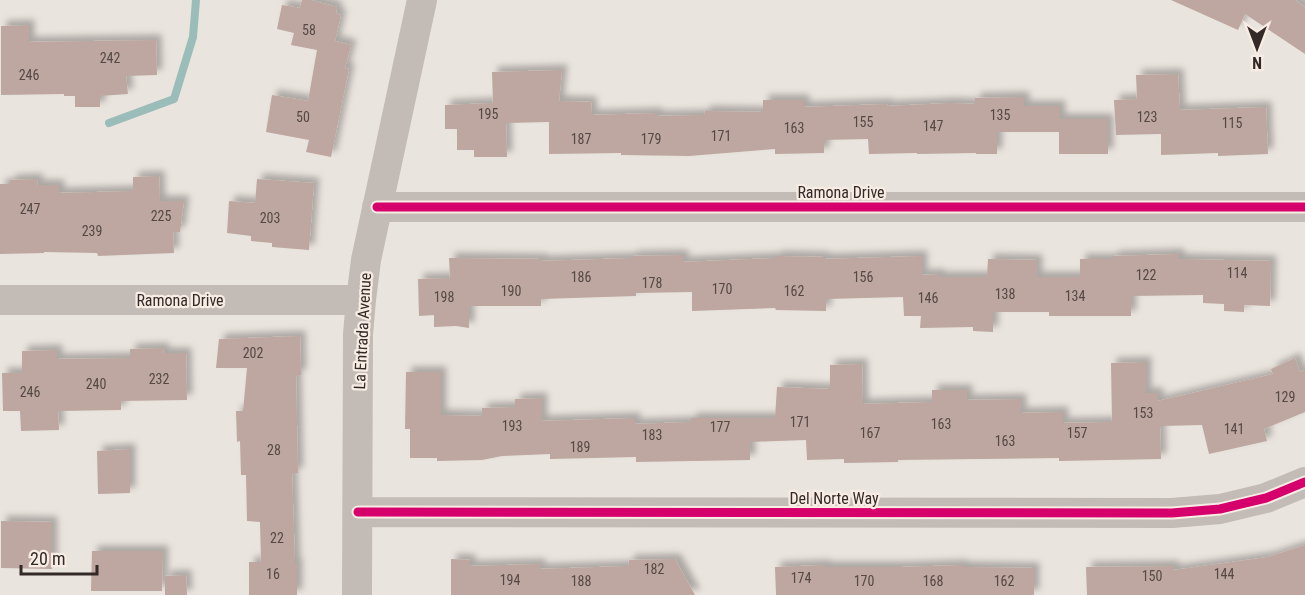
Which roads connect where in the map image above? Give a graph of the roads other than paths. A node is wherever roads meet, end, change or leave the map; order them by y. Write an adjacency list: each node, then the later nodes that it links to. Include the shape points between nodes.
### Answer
1 (422, 0): 2 (street, La Entrada Avenue)
2 (377, 207): 3 (street, Ramona Drive); 5 (street, La Entrada Avenue)
3 (1305, 207)
4 (0, 300): 5 (street, Ramona Drive)
5 (361, 300): 7 (street, La Entrada Avenue)
6 (1305, 482): 7 (street, Del Norte Way, via 1266,498 1220,509 1172,513)
7 (358, 512): 8 (street, La Entrada Avenue)
8 (357, 595)

